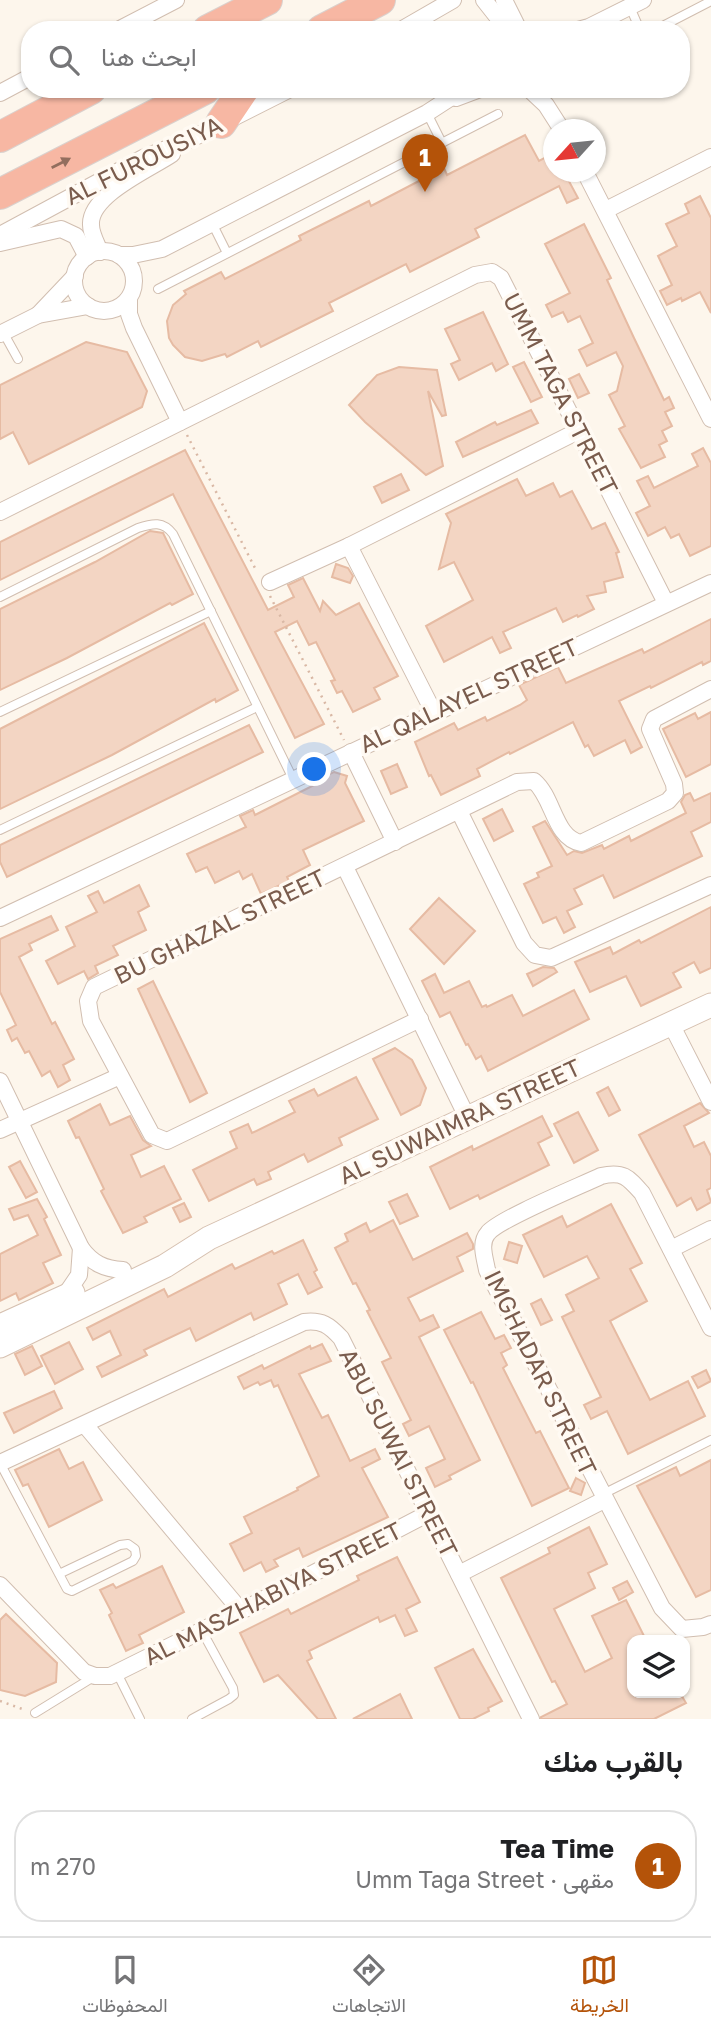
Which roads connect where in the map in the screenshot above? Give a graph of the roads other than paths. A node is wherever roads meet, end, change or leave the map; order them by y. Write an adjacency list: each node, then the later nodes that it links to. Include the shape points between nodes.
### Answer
1 (176, 0): 10 (street)
2 (239, 0): 12 (highway)
3 (267, 0): 13 (highway)
4 (380, 0): 14 (highway)
5 (453, 0): 15 (street)
6 (484, 0): 16 (street)
7 (504, 0): 17 (street)
8 (711, 1): 20 (lane)
9 (636, 3): 18 (street); 19 (lane)
10 (154, 7): 11 (street)
11 (132, 21)
12 (202, 21)
13 (226, 21)
14 (339, 21)
15 (417, 21)
16 (500, 21)
17 (514, 21)
18 (600, 21)
19 (639, 21)
20 (672, 21)
21 (21, 82): 22 (street)
22 (0, 93)
23 (70, 98): 37 (highway)
24 (187, 98): 42 (highway, one-way to 24)
25 (238, 98): 36 (highway)
26 (272, 98): 36 (street, AL FUROUSIYA)
27 (453, 98): 31 (street)
28 (455, 98): 31 (street)
29 (537, 98): 34 (street)
30 (551, 98): 35 (street)
31 (450, 100): 32 (street)
32 (427, 113): 39 (lane); 44 (street)
33 (498, 114): 39 (lane)
34 (556, 119)
35 (558, 119)
36 (221, 124): 38 (street, AL FUROUSIYA)
37 (0, 137)
38 (187, 141): 45 (street, AL FUROUSIYA, via 143,158); 49 (street, via 103,199 90,224)
39 (442, 143): 48 (lane)
40 (711, 156): 43 (street)
41 (591, 182): 43 (street)
42 (0, 194)
43 (606, 210): 60 (street)
44 (212, 223): 47 (street); 48 (lane)
45 (0, 235)
46 (0, 243): 49 (street, via 61,229)
47 (162, 249): 50 (street); 53 (street, via 146,264)
48 (227, 253): 52 (lane)
49 (94, 254): 50 (street); 51 (street, via 78,267)
50 (119, 255): 53 (street, via 130,267)
51 (75, 276): 54 (street, via 77,293); 56 (street)
52 (158, 289)
53 (131, 291): 55 (street); 57 (street, via 129,314)
54 (88, 306): 55 (street); 56 (street)
55 (113, 310): 57 (street)
56 (38, 315): 58 (street)
57 (134, 328): 61 (street)
58 (2, 333): 59 (lane)
59 (18, 359)
60 (711, 419)
61 (180, 422): 62 (street, UMM TAGA STREET, via 475,275 492,272 501,278); 63 (street, UMM TAGA STREET)
62 (578, 431): 64 (street); 68 (street, UMM TAGA STREET)
63 (0, 512)
64 (349, 546): 65 (street); 73 (street)
65 (270, 582)
66 (711, 583): 68 (street, AL QALAYEL STREET)
67 (0, 597): 69 (lane, via 138,528 160,524 173,534)
68 (666, 603): 73 (street, AL QALAYEL STREET)
69 (211, 611): 71 (lane); 72 (lane)
70 (711, 689): 76 (street, BU GHAZAL STREET, via 662,713 650,729 675,793 668,801 594,837 581,843 566,838 542,788 534,782 517,782)
71 (257, 707): 75 (lane); 77 (lane)
72 (0, 712)
73 (433, 713): 74 (street, AL QALAYEL STREET)
74 (351, 752): 75 (street, AL QALAYEL STREET); 78 (street)
75 (293, 779): 81 (street, AL QALAYEL STREET)
76 (459, 811): 78 (street, BU GHAZAL STREET); 80 (street, via 524,943 535,955 551,958)
77 (0, 830)
78 (395, 842): 79 (street, BU GHAZAL STREET)
79 (345, 867): 83 (street); 85 (street, BU GHAZAL STREET, via 94,987 88,1001 91,1021)
80 (711, 885)
81 (0, 918)
82 (711, 1005): 84 (street, AL SUWAIMRA STREET)
83 (420, 1019): 85 (street, BU GHAZAL STREET, via 167,1141 152,1135); 88 (street)
84 (671, 1024): 87 (street); 88 (street, AL SUWAIMRA STREET)
85 (120, 1076): 89 (street)
86 (0, 1082): 89 (street)
87 (711, 1102)
88 (468, 1119): 92 (street, AL SUWAIMRA STREET)
89 (20, 1121): 90 (street); 93 (street)
90 (0, 1130)
91 (711, 1229): 94 (street)
92 (209, 1238): 95 (street, AL SUWAIMRA STREET); 99 (street, AL SUWAIMRA STREET, via 164,1266)
93 (81, 1248): 95 (street, via 103,1267); 96 (street, via 79,1275)
94 (671, 1250): 98 (street, IMGHADAR STREET); 103 (street, IMGHADAR STREET, via 642,1193 628,1177 616,1172 504,1222 488,1233 482,1247 487,1270)
95 (123, 1270): 96 (street, AL SUWAIMRA STREET)
96 (64, 1297): 97 (street, AL SUWAIMRA STREET)
97 (0, 1326)
98 (711, 1328)
99 (0, 1346)
100 (85, 1425): 102 (street, ABU SUWAI STREET); 104 (street, ABU SUWAI STREET, via 304,1322 318,1320 341,1338); 108 (street)
101 (711, 1440): 103 (lane)
102 (0, 1463): 105 (lane)
103 (603, 1497): 106 (street, IMGHADAR STREET); 109 (street, IMGHADAR STREET, via 662,1608 682,1629)
104 (429, 1513): 106 (street, ABU SUWAI STREET); 108 (street, AL MASZHABIYA STREET)
105 (59, 1574): 105 (lane, via 72,1591 133,1561 135,1549 120,1545)
106 (459, 1574): 116 (street, ABU SUWAI STREET)
107 (0, 1585): 112 (street, via 80,1668)
108 (242, 1611): 110 (street, AL MASZHABIYA STREET)
109 (711, 1623)
110 (202, 1631): 111 (street, AL MASZHABIYA STREET); 115 (lane, via 234,1695)
111 (117, 1673): 112 (street); 114 (lane)
112 (95, 1676): 113 (lane)
113 (35, 1713)
114 (140, 1719)
115 (192, 1719)
116 (531, 1719)

